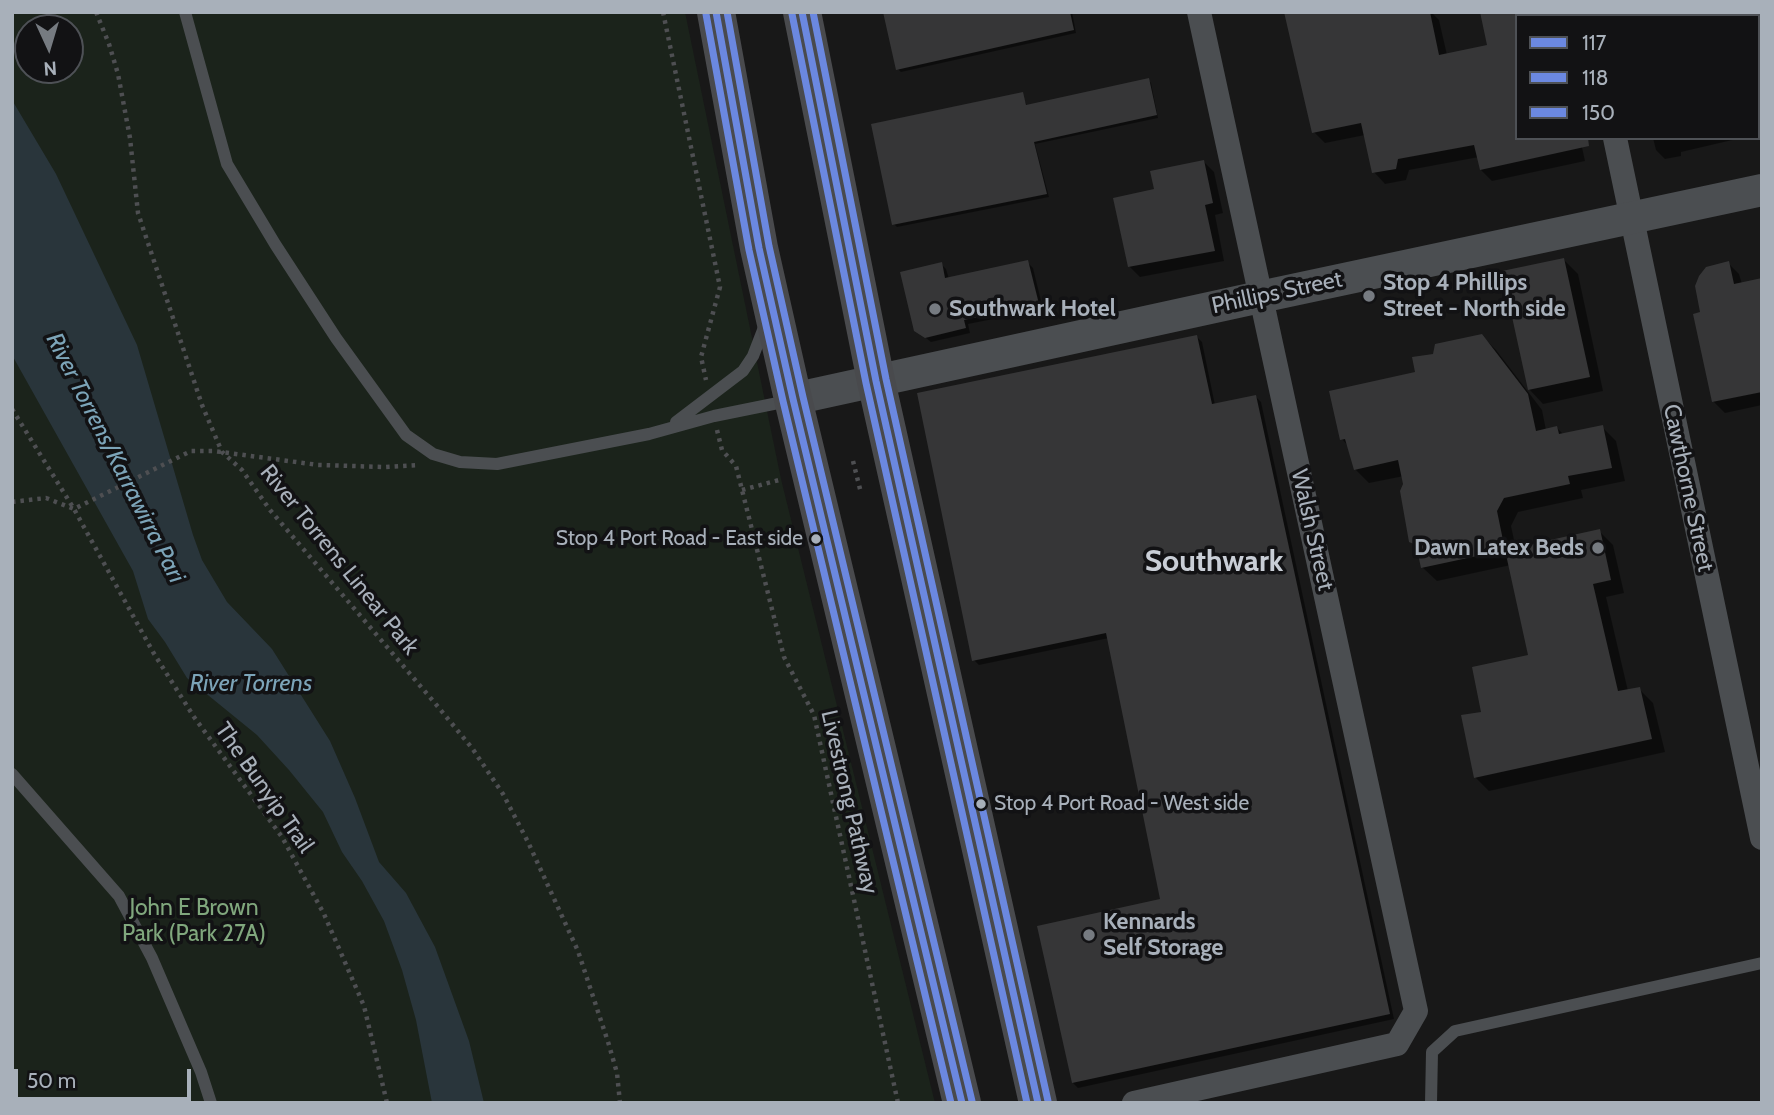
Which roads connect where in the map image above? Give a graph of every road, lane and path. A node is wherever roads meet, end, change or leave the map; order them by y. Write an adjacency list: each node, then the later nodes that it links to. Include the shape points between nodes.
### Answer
1 (96, 12): 18 (path, River Torrens Linear Park, via 118,74 138,212)
2 (185, 12): 19 (lane, via 227,164 336,338 406,435)
3 (663, 12): 13 (path, via 720,287 701,357)
4 (716, 12): 11 (highway)
5 (802, 12): 12 (highway)
6 (1199, 12): 10 (street, Walsh Street)
7 (1615, 140): 9 (street, Cawthorne Street)
8 (1762, 190): 9 (street, Phillips Street)
9 (1631, 218): 10 (street, Phillips Street); 27 (street, Cawthorne Street)
10 (1260, 297): 12 (street, Phillips Street); 35 (street, Walsh Street, via 1416,1011 1397,1044)
11 (772, 305): 14 (highway); 16 (lane, via 753,356 741,374 676,422)
12 (876, 381): 14 (street, Phillips Street); 34 (highway)
13 (709, 389)
14 (793, 399): 16 (lane); 33 (highway)
15 (12, 409): 25 (path, The Bunyip Trail)
16 (636, 436): 19 (lane, via 498,464 460,462)
17 (719, 438): 22 (path, Livestrong Pathway, via 722,450 736,466)
18 (222, 452): 19 (path, via 318,465 386,467 421,465); 25 (path, via 191,450); 31 (path, River Torrens Linear Park, via 242,470 270,510 442,711 503,794 578,951 610,1045)
19 (433, 454)
20 (853, 461): 23 (path)
21 (779, 480): 22 (path)
22 (742, 489): 32 (path, Livestrong Pathway, via 784,657 814,715)
23 (861, 493)
24 (12, 502): 25 (path, via 46,498)
25 (74, 509): 30 (path, The Bunyip Trail, via 160,663 282,837 324,914 364,1006)
26 (12, 774): 29 (lane, via 119,896 152,958)
27 (1762, 838)
28 (1762, 963): 36 (lane, via 1455,1031 1432,1052)
29 (211, 1103)
30 (387, 1103)
31 (621, 1103)
32 (898, 1103)
33 (962, 1103)
34 (1038, 1103)
35 (1134, 1103)
36 (1431, 1103)

